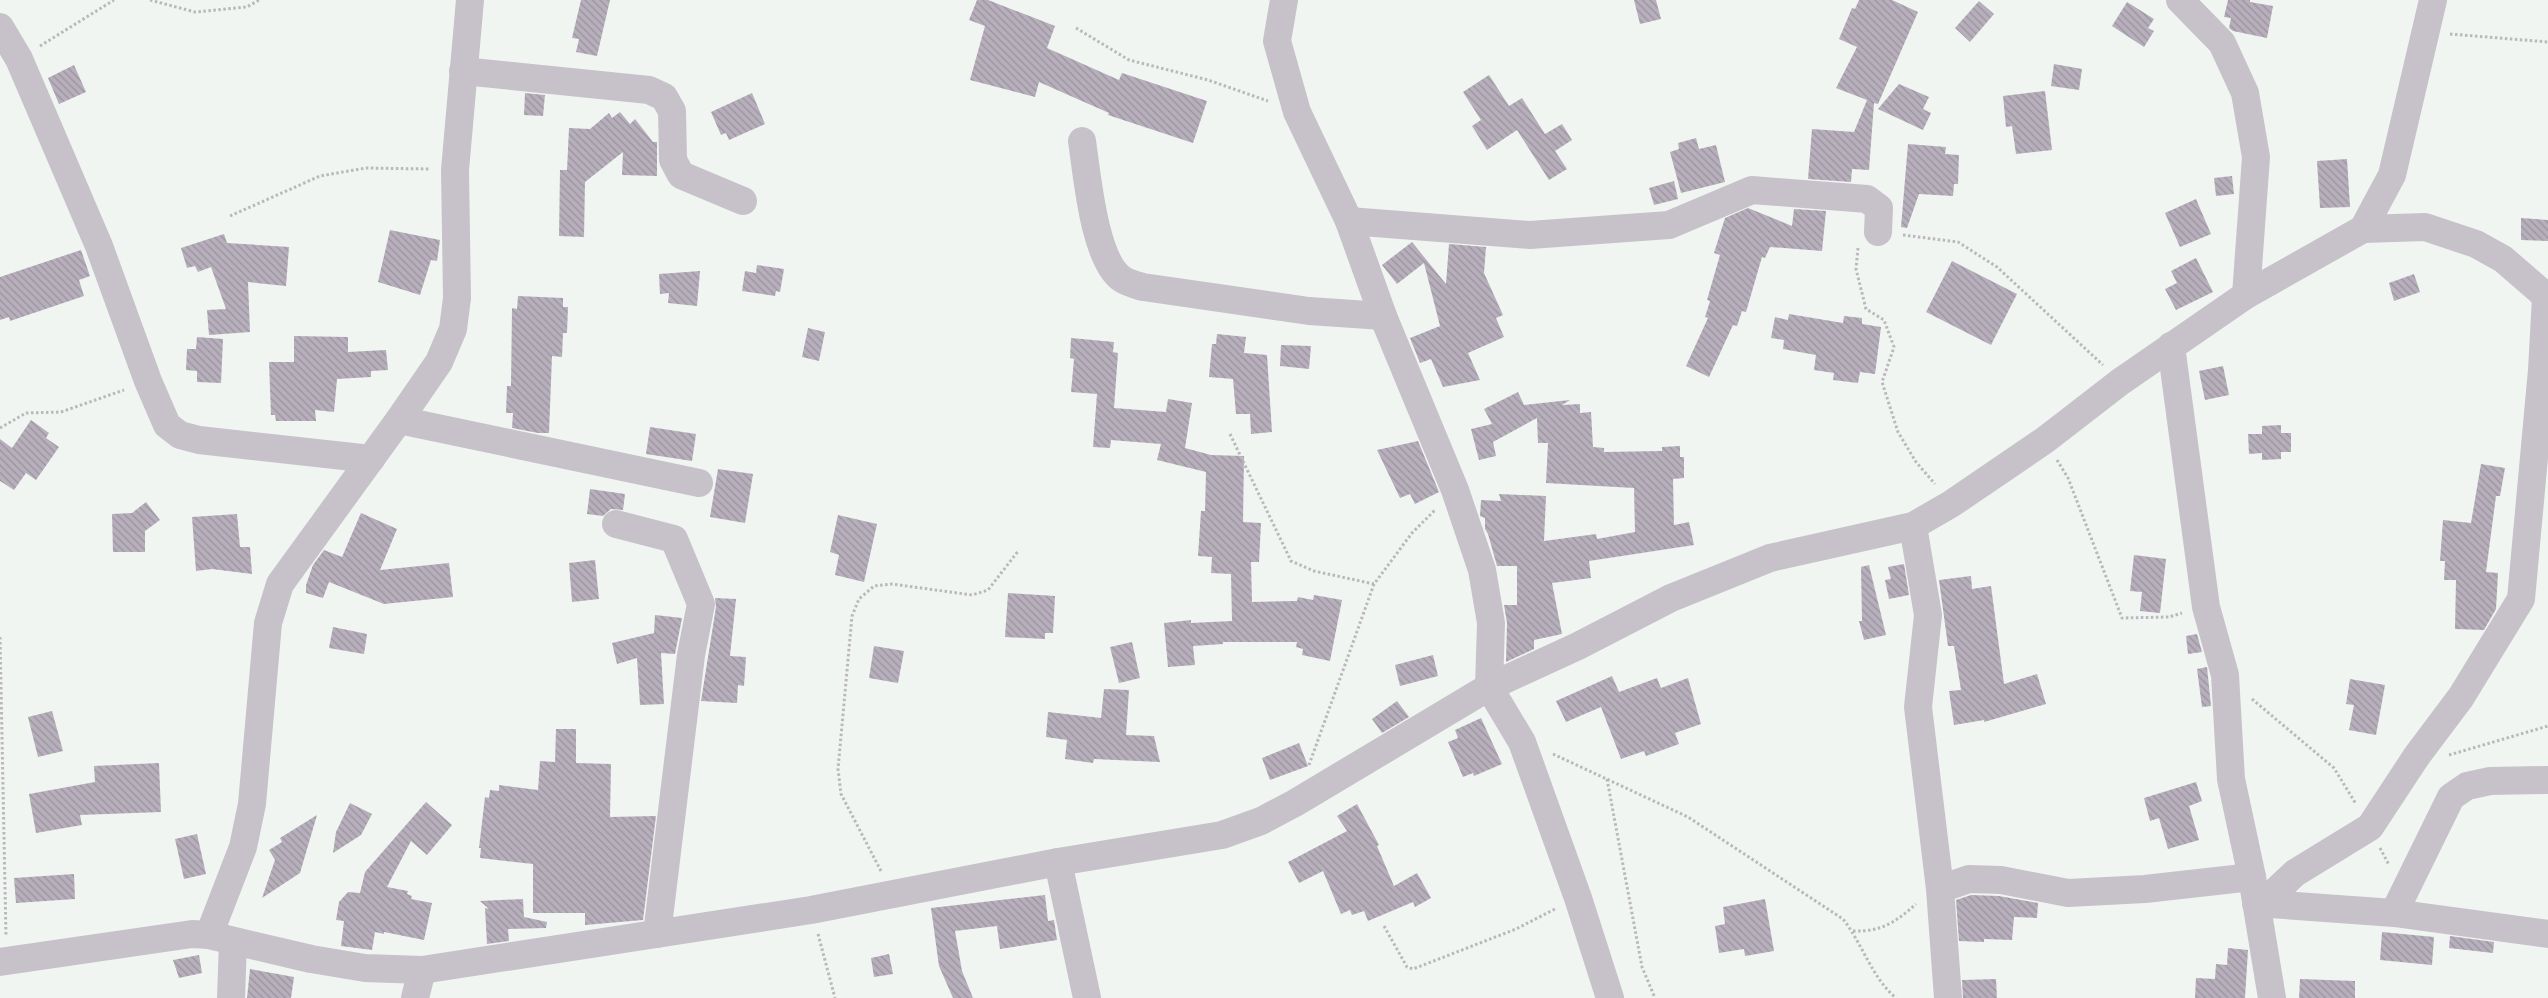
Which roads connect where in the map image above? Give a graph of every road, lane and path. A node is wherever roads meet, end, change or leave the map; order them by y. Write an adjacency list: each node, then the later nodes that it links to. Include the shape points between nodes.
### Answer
1 (114, 0): 12 (path)
2 (150, 0): 3 (path, via 196,12 247,7)
3 (259, 0)
4 (470, 0): 13 (street)
5 (1284, 0): 14 (street, via 1277,41)
6 (2180, 0): 22 (street, via 2222,43 2245,93 2256,157)
7 (2433, 0): 10 (street)
8 (0, 27): 12 (street)
9 (1076, 28): 14 (path, via 1129,60 1208,80)
10 (2427, 31): 11 (path); 20 (street, via 2392,175)
11 (2548, 42)
12 (19, 59): 26 (street, via 99,246)
13 (463, 71): 16 (street); 17 (street, via 649,90 664,97 672,111 673,160 681,174)
14 (1297, 112): 19 (street)
15 (1082, 141): 24 (street, via 1094,220 1106,260 1121,278 1153,289 1309,311)
16 (455, 170): 18 (path, via 366,168 320,176); 28 (street, via 457,298 453,329 439,362)
17 (743, 201)
18 (230, 216)
19 (1349, 221): 21 (street, via 1530,235 1669,225 1752,190 1867,200 1879,208); 24 (street)
20 (2362, 229): 22 (street); 23 (street, via 2425,227 2460,238 2504,259)
21 (1878, 232): 27 (path, via 1958,242 1997,267); 35 (path, via 1869,224 1860,237 1856,269 1866,309 1884,320 1894,347 1882,382 1898,432 1916,462)
22 (2246, 295): 25 (street)
23 (2547, 298): 46 (street, via 2520,599 2461,697)
24 (1383, 316): 34 (street)
25 (2171, 346): 27 (street); 40 (street)
26 (148, 381): 29 (path, via 61,412 26,413); 32 (street, via 168,425 180,435 199,440)
27 (2120, 382): 31 (street)
28 (399, 420): 32 (street); 33 (street)
29 (0, 428)
30 (1230, 434): 39 (path, via 1291,561 1314,570)
31 (2045, 440): 35 (street); 40 (path, via 2068,478 2122,618 2169,617)
32 (371, 459): 62 (street, via 280,584 268,623 252,804)
33 (699, 483)
34 (1455, 490): 39 (path, via 1412,533); 43 (street, via 1482,570 1491,623)
35 (1951, 504): 37 (street)
36 (616, 524): 60 (street, via 674,540 701,604 691,655)
37 (1913, 526): 43 (street, via 1770,558 1671,598); 52 (street, via 1928,615 1918,707)
38 (1019, 550): 53 (path, via 988,590 972,595 892,584 874,586 859,599 852,616 838,769 841,794)
39 (1374, 584): 47 (path)
40 (2206, 607): 42 (street)
41 (0, 637): 63 (path)
42 (2224, 675): 50 (path, via 2334,768); 54 (street, via 2231,779)
43 (1489, 687): 45 (street); 51 (street, via 1261,821 1222,835)
44 (2548, 726): 46 (path, via 2444,757)
45 (1522, 742): 48 (path); 55 (street)
46 (2416, 757): 50 (street)
47 (1308, 768)
48 (1606, 778): 59 (path, via 1688,817 1843,919); 70 (path, via 1642,968)
49 (2548, 780): 56 (street, via 2490,781 2467,786 2451,797)
50 (2370, 827): 54 (street); 56 (path)
51 (1058, 862): 53 (street); 68 (street)
52 (1940, 886): 54 (street, via 1969,879 2001,880 2068,894 2145,889); 59 (path, via 1897,922 1869,931); 72 (street)
53 (893, 894): 57 (street)
54 (2257, 894): 56 (street); 73 (street)
55 (1578, 898): 58 (path, via 1516,929 1414,969 1407,967); 69 (street)
56 (2398, 903): 61 (street)
57 (811, 910): 60 (street); 67 (path)
58 (1384, 926)
59 (1852, 931): 71 (path, via 1887,990)
60 (657, 934): 64 (street)
61 (2548, 934)
62 (221, 938): 63 (street, via 192,934); 64 (street, via 365,968); 65 (street)
63 (3, 961)
64 (422, 970): 66 (street)
65 (230, 998)
66 (415, 998)
67 (835, 998)
68 (1087, 998)
69 (1610, 998)
70 (1655, 998)
71 (1896, 998)
72 (1948, 998)
73 (2272, 998)

